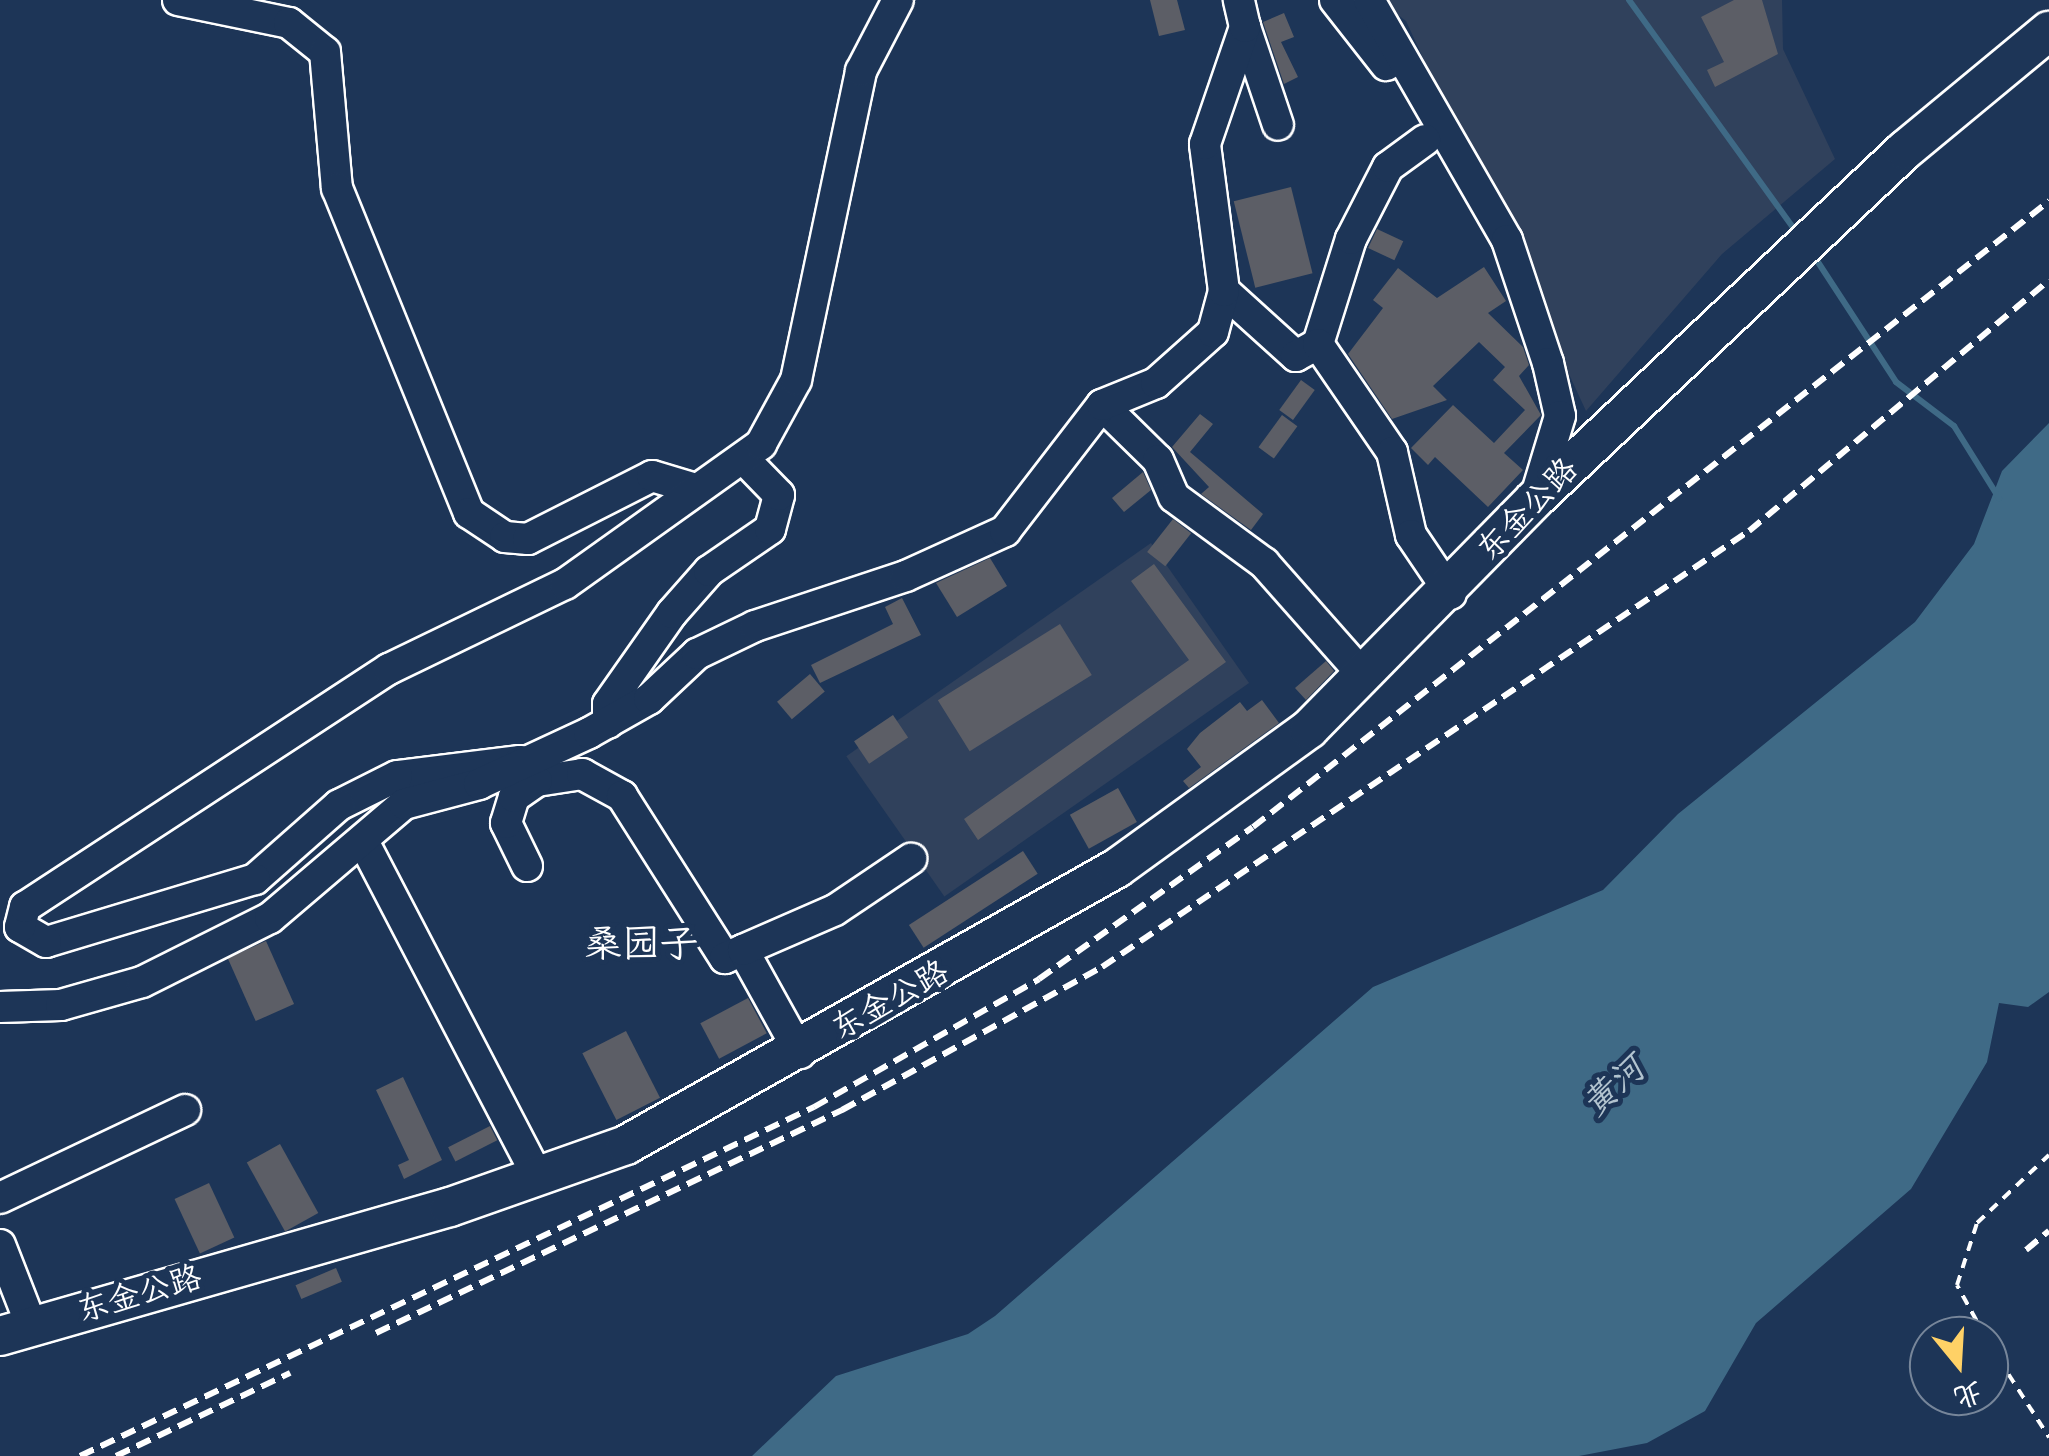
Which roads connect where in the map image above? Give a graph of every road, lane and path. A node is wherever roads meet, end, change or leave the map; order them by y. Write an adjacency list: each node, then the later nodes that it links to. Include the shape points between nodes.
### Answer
1 (178, 0): 13 (street, via 288,22 325,52 338,188 469,514 506,537 528,539 652,476)
2 (898, 0): 12 (street, via 861,71 796,380 783,414)
3 (1336, 0): 8 (street, via 1376,46)
4 (1369, 0): 8 (street)
5 (1242, 14): 7 (street); 9 (street, via 1205,144)
6 (2049, 31): 14 (main road, 东金公路, via 1905,150)
7 (1278, 126)
8 (1437, 139): 10 (street, via 1388,167 1352,239); 14 (street, via 1507,240 1548,363 1560,416)
9 (1224, 291): 10 (street, via 1296,356); 11 (street, via 1214,332 1156,383)
10 (1318, 344): 15 (street, via 1392,452 1411,535)
11 (1102, 405): 16 (street, via 1158,460 1174,497 1264,563); 17 (street, via 1004,531 740,633)
12 (744, 459): 13 (street); 17 (street, via 778,496 770,529 708,571 672,613 608,704)
13 (696, 489): 22 (street, via 564,584 390,669 25,908)
14 (1535, 499): 15 (main road, 东金公路)
15 (1451, 594): 16 (main road, 东金公路)
16 (1364, 676): 25 (main road, 东金公路, via 1309,729 1117,868)
17 (608, 722): 18 (street)
18 (528, 771): 19 (street, via 404,804); 21 (street, via 506,824); 22 (street, via 397,776 339,805 254,879 46,942); 23 (street, via 582,774 622,796 725,958)
19 (364, 844): 24 (street, via 270,918 142,982 61,1005); 28 (street)
20 (911, 859): 23 (street, via 835,910)
21 (527, 866)
22 (11, 933)
23 (743, 950): 25 (street)
24 (0, 1007)
25 (800, 1054): 28 (main road, 东金公路, via 626,1144)
26 (186, 1110): 29 (street)
27 (2049, 1155): 31 (path, via 1976,1223 1958,1285)
28 (538, 1176): 32 (main road, 东金公路)
29 (0, 1198)
30 (0, 1245): 32 (street)
31 (1974, 1316)
32 (16, 1331)
33 (2009, 1375): 34 (path)
34 (2049, 1437)

